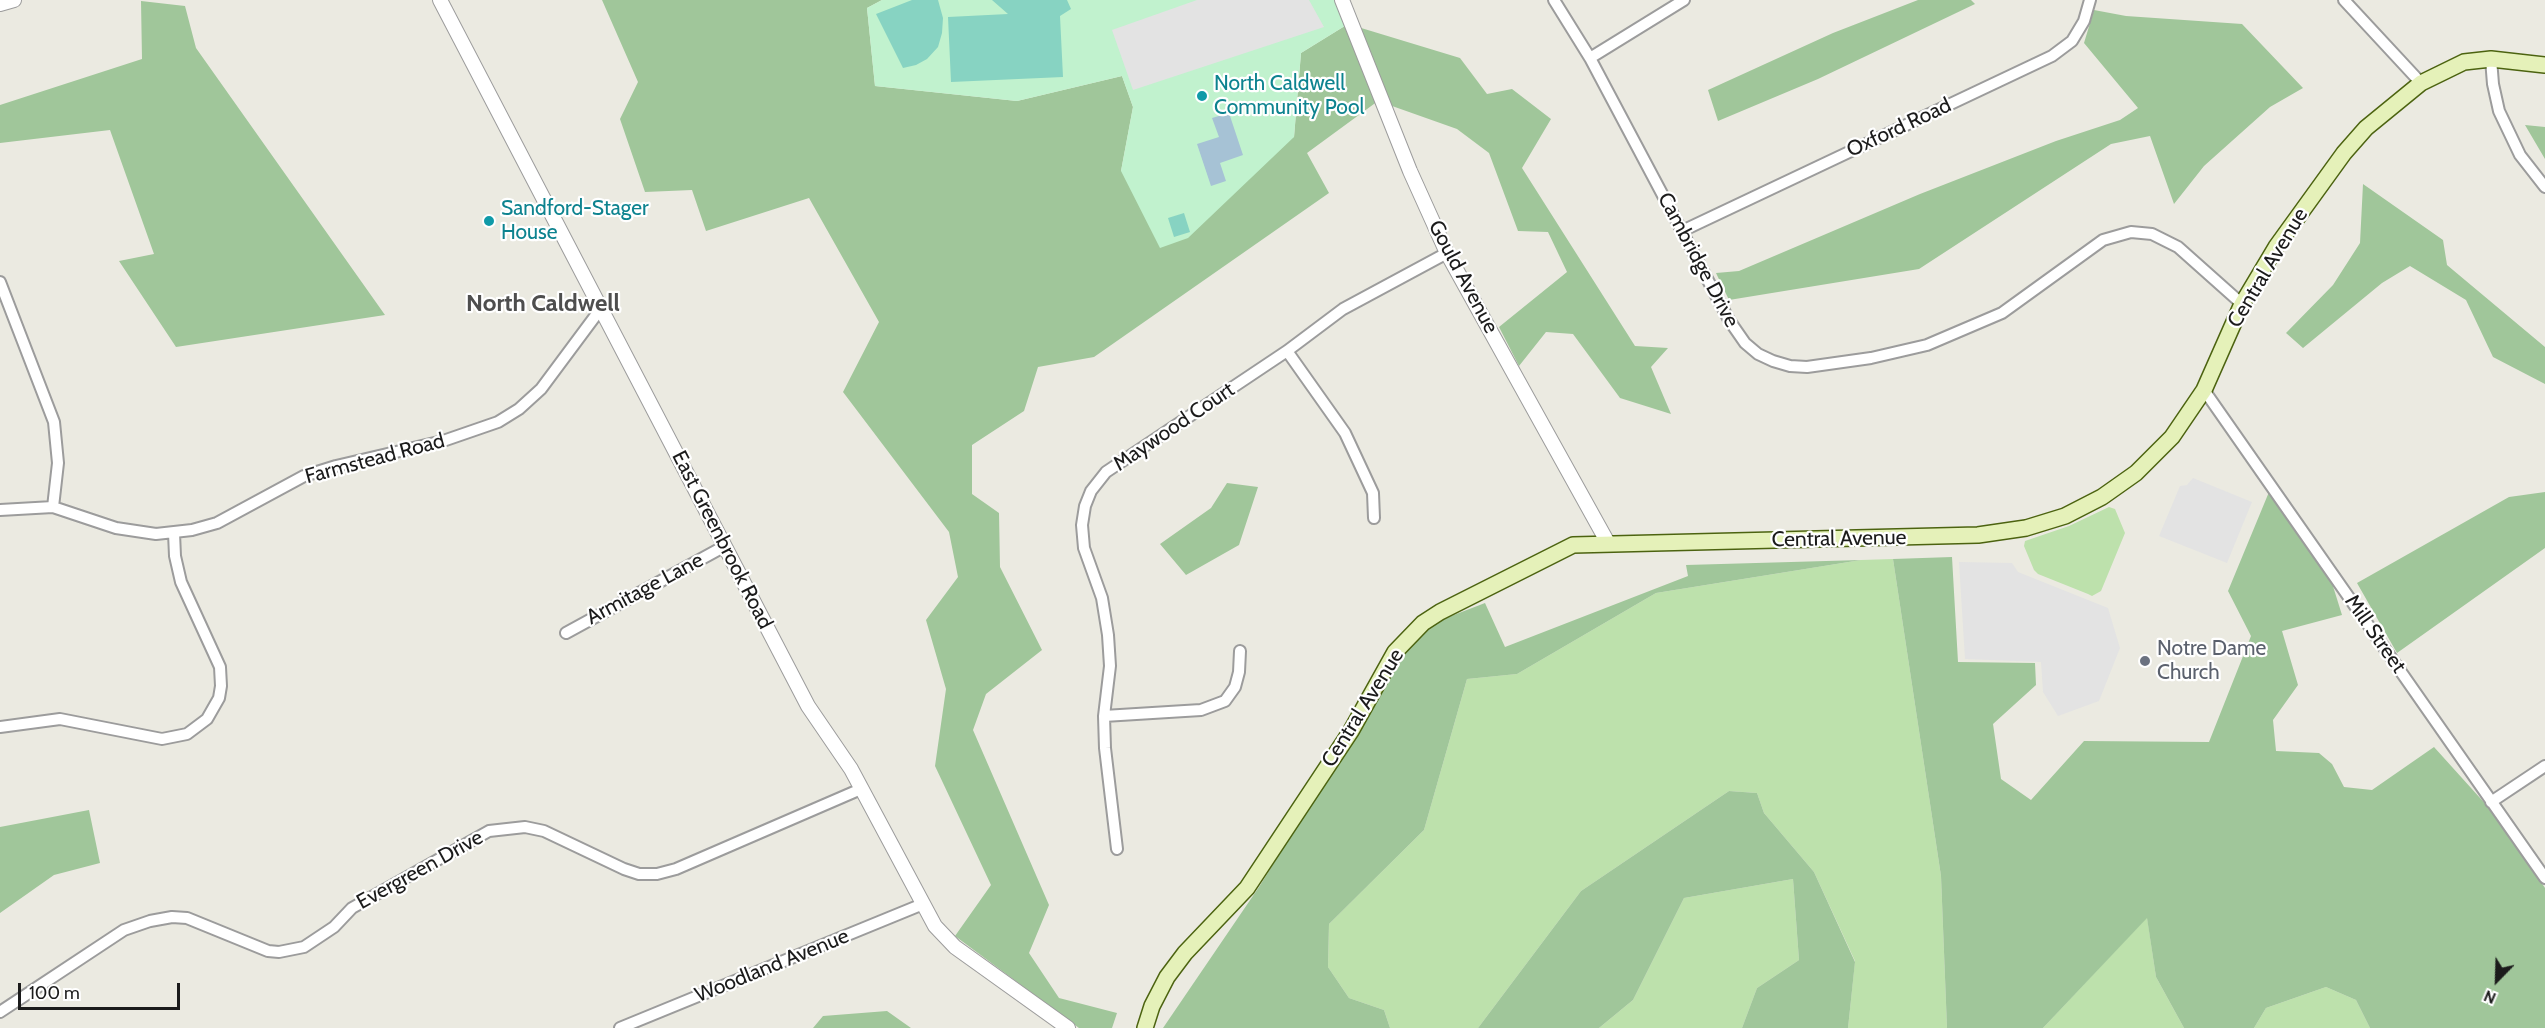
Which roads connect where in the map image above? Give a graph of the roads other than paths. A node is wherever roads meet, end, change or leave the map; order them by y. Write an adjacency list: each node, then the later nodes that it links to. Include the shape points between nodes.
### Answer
1 (14, 0): 8 (street)
2 (440, 0): 18 (street, East Greenbrook Road)
3 (1554, 0): 9 (street, Cambridge Drive)
4 (1684, 0): 9 (street)
5 (2090, 0): 14 (street, Oxford Road, via 2072,41 2052,56)
6 (2344, 0): 12 (street)
7 (1345, 1): 15 (street, Gould Avenue, via 1410,171)
8 (0, 4)
9 (1590, 58): 14 (street, Cambridge Drive)
10 (2491, 59): 11 (main road, Central Avenue); 12 (main road, Central Avenue, via 2464,62); 13 (street, via 2499,111 2520,155)
11 (2545, 65)
12 (2421, 83): 17 (main road, Central Avenue, via 2366,128 2344,153 2287,231)
13 (2545, 187)
14 (1682, 231): 17 (street, Cambridge Drive, via 1739,337 1758,354 1790,366 1871,358 1927,345 1964,331 2002,313 2103,240 2131,232 2152,234 2178,247)
15 (1447, 252): 19 (street, Maywood Court, via 1343,309); 25 (street, Gould Avenue)
16 (0, 282): 21 (street, via 54,422 58,463)
17 (2242, 304): 20 (main road, Central Avenue)
18 (602, 307): 24 (street, Farmstead Road, via 541,389 498,422 443,441 304,476 217,523); 26 (street, East Greenbrook Road)
19 (1287, 351): 23 (street, via 1345,433 1373,493); 29 (street, Maywood Court, via 1106,472 1091,491 1082,525 1084,548 1102,598 1108,635 1110,666)
20 (2204, 390): 25 (main road, Central Avenue, via 2172,437 2136,473 2065,516 2026,528 1978,535); 33 (street, Mill Street)
21 (53, 507): 22 (street, Farmstead Road); 24 (street, Farmstead Road, via 116,528)
22 (0, 510)
23 (1374, 518)
24 (174, 533): 30 (street, via 181,582 220,667 219,698 207,719 187,734 162,739 60,719)
25 (1608, 543): 40 (main road, Central Avenue, via 1573,545 1440,612 1408,637 1247,888 1167,977)
26 (725, 546): 27 (street, Armitage Lane); 32 (street, East Greenbrook Road, via 808,706)
27 (566, 633)
28 (1240, 651): 29 (street, via 1237,680 1225,701 1201,710)
29 (1104, 716): 34 (street, Maywood Court)
30 (0, 727)
31 (2545, 766): 33 (street)
32 (861, 789): 36 (street, East Greenbrook Road); 37 (street, Evergreen Drive, via 657,874 639,874 544,831 489,831 352,908 334,927 304,947 268,951 187,918 150,921 124,930)
33 (2491, 802): 35 (street, Mill Street)
34 (1117, 849)
35 (2545, 878)
36 (923, 904): 38 (street, Woodland Avenue); 39 (street, East Greenbrook Road, via 935,926 955,947)
37 (0, 1012)
38 (620, 1028)
39 (1068, 1028)
40 (1145, 1028)

